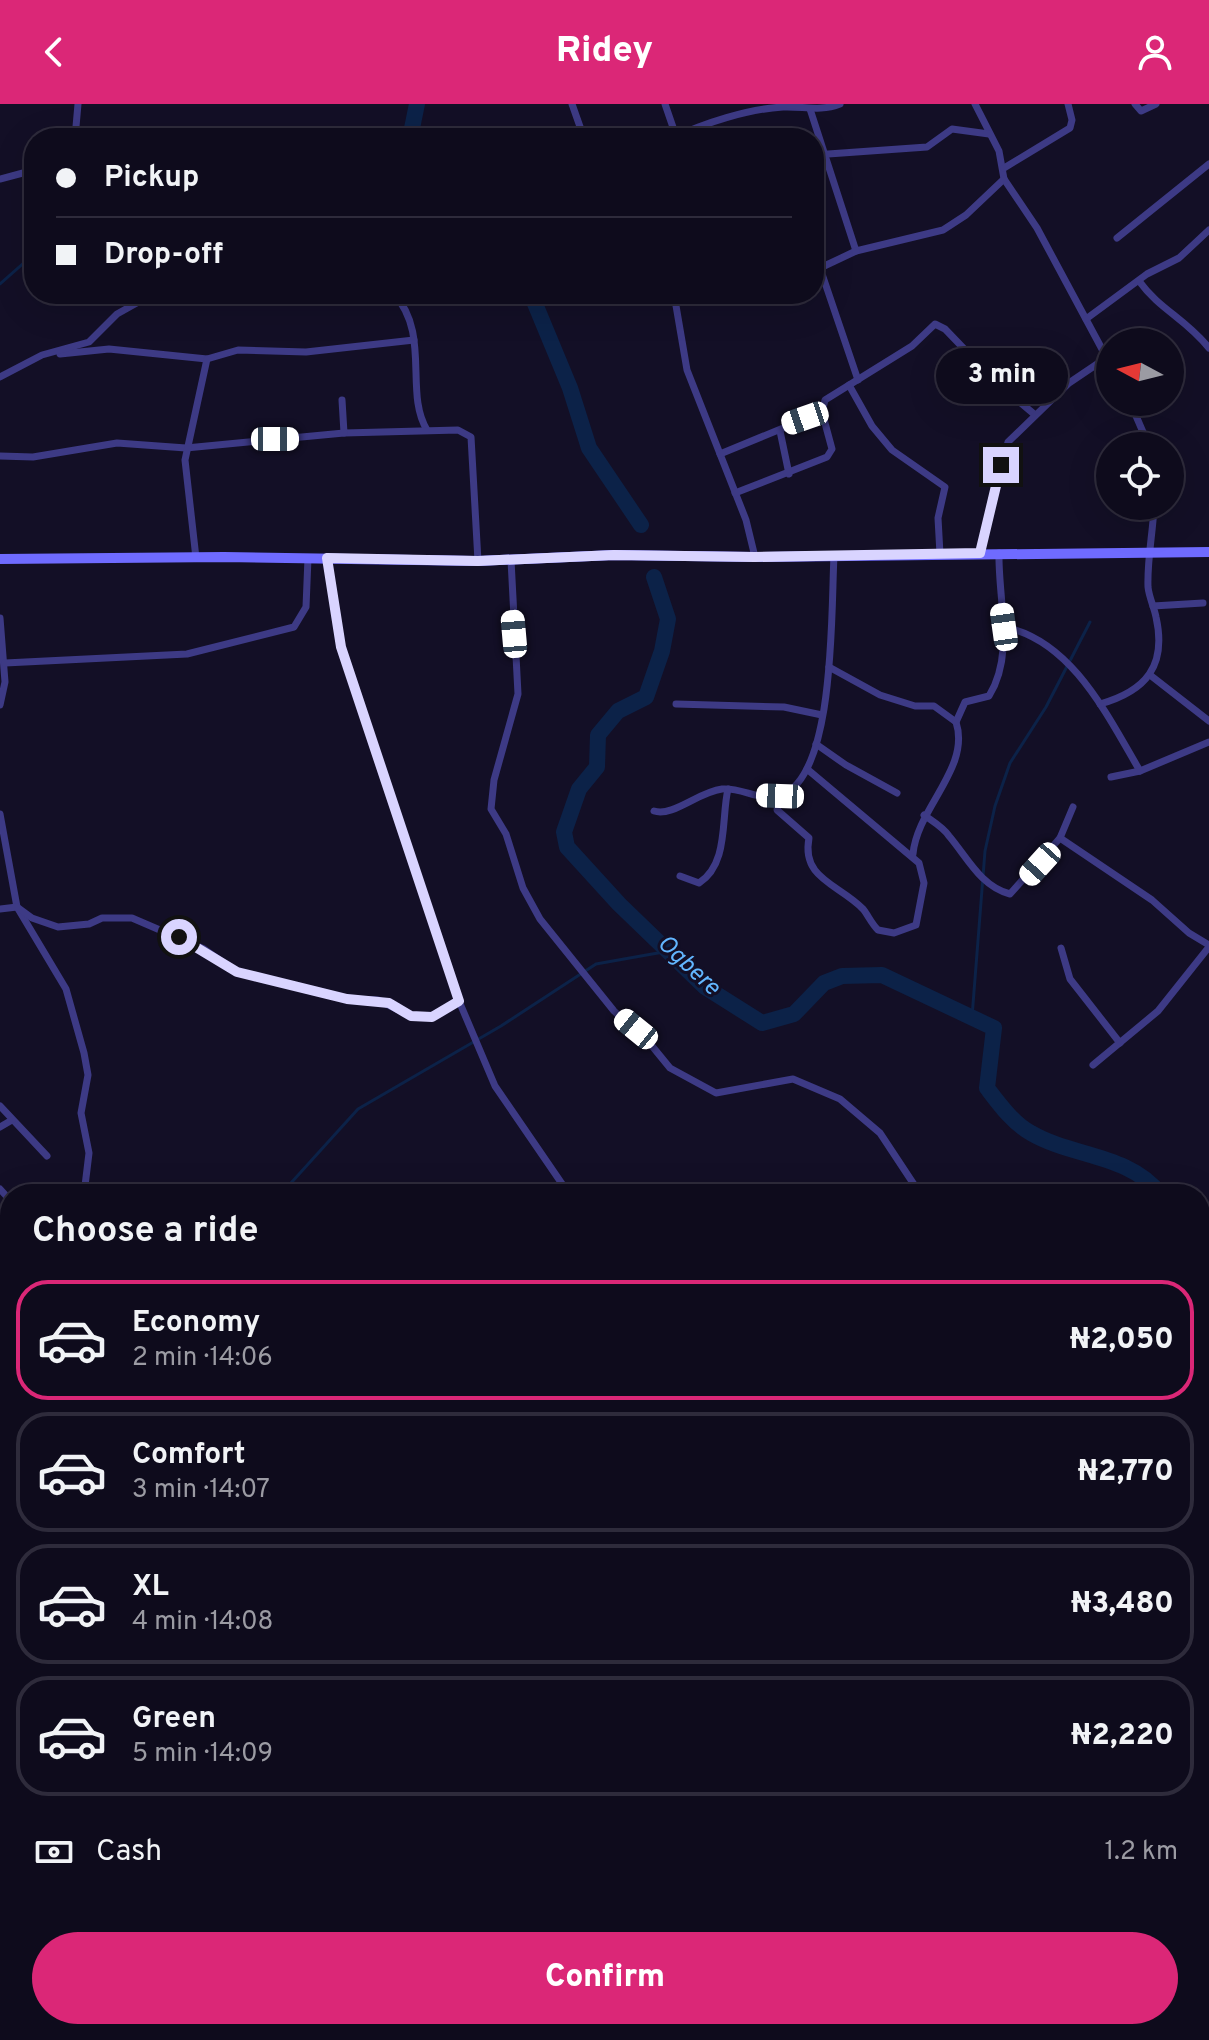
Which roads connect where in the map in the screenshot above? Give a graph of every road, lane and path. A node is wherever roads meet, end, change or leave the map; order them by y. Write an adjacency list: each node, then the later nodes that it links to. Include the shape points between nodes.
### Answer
1 (78, 104): 10 (street)
2 (572, 104): 11 (street)
3 (665, 104): 12 (street)
4 (840, 104): 9 (street)
5 (975, 104): 15 (street)
6 (1068, 104): 19 (street, via 1070,128)
7 (1135, 104): 8 (street, via 1141,111)
8 (1156, 104)
9 (810, 109): 13 (street, via 749,113); 14 (street)
10 (76, 128)
11 (580, 128)
12 (672, 128)
13 (702, 128)
14 (816, 128)
15 (989, 134): 16 (street, via 952,129 927,147); 19 (street)
16 (824, 153)
17 (824, 156): 25 (street)
18 (1209, 164): 24 (street)
19 (1004, 168): 22 (street)
20 (24, 173): 21 (street)
21 (0, 179)
22 (1004, 179): 25 (street, via 943,230); 32 (street)
23 (1209, 230): 28 (street, via 1179,258)
24 (1117, 238)
25 (856, 251): 26 (street)
26 (824, 266)
27 (824, 280): 40 (street)
28 (1139, 281): 32 (street); 35 (street, via 1156,304 1176,312)
29 (135, 304): 36 (street, via 89,342)
30 (403, 304): 34 (street)
31 (676, 304): 49 (street, via 687,370)
32 (1086, 319): 33 (street)
33 (1096, 338)
34 (414, 340): 37 (street, via 345,350 238,350); 45 (street)
35 (1209, 348)
36 (42, 355): 37 (street, via 109,349); 39 (street)
37 (207, 359): 48 (street)
38 (1096, 370): 44 (street)
39 (0, 377)
40 (858, 380): 41 (street); 44 (street, via 912,346 935,324)
41 (849, 385): 43 (street, via 825,400); 58 (street, via 892,450 945,487 938,518)
42 (342, 400): 47 (street)
43 (822, 412): 46 (street); 51 (street, via 832,449 821,462)
44 (1034, 414): 55 (street, via 1008,442)
45 (427, 430): 47 (street); 66 (street, via 458,430 471,437)
46 (780, 431): 49 (street); 51 (street)
47 (344, 433): 48 (street)
48 (186, 448): 50 (street, via 117,443 33,457); 61 (street)
49 (720, 454): 52 (street)
50 (0, 456)
51 (789, 474): 52 (street)
52 (735, 493): 60 (street)
53 (1152, 520): 57 (street)
54 (1209, 552): 57 (main road)
55 (980, 553): 56 (main road); 58 (main road)
56 (999, 553): 57 (main road); 70 (street)
57 (1148, 553): 68 (street)
58 (940, 554): 59 (main road)
59 (834, 556): 60 (main road); 72 (street)
60 (755, 557): 65 (main road)
61 (196, 558): 62 (main road); 64 (main road)
62 (308, 558): 63 (main road); 71 (street, via 306,607 294,627 187,654)
63 (327, 558): 66 (main road); 99 (street, via 341,647)
64 (0, 559)
65 (511, 560): 66 (main road); 108 (street, via 518,694 491,809 540,919 614,1011 670,1068 716,1093 793,1079 840,1099 880,1133)
66 (478, 561)
67 (1203, 603): 68 (street)
68 (1153, 606): 73 (street, via 1159,656)
69 (0, 618): 71 (street)
70 (1004, 627): 75 (street, via 1034,635); 79 (street, via 994,688 986,698 965,702)
71 (5, 663): 76 (street)
72 (829, 667): 77 (street); 79 (street, via 880,695 934,706)
73 (1150, 675): 75 (street, via 1123,698); 78 (street)
74 (676, 704): 77 (street, via 784,707)
75 (1100, 704): 83 (street)
76 (0, 705)
77 (822, 715): 81 (street)
78 (1209, 721)
79 (956, 722): 91 (street, via 956,757)
80 (1209, 742): 83 (street)
81 (816, 744): 82 (street); 86 (street)
82 (807, 769): 87 (street, via 799,785); 93 (street)
83 (1140, 771): 84 (street)
84 (1111, 777)
85 (728, 789): 87 (street); 89 (street, via 696,795 662,814); 94 (street, via 717,857 699,883)
86 (897, 793)
87 (780, 796): 93 (street, via 777,810 809,838 806,851 815,874 863,909 878,930 894,933 919,922 924,883)
88 (1073, 807): 92 (street)
89 (654, 811)
90 (0, 814): 95 (street)
91 (924, 815): 92 (street, via 948,834 976,871 998,891 1010,894); 93 (street)
92 (1060, 838): 97 (street)
93 (913, 854)
94 (680, 876)
95 (17, 907): 96 (street); 99 (street, via 58,927 132,918 204,949 237,972 347,999 389,1003 411,1016 432,1017); 106 (street, via 66,989 84,1053 88,1075 81,1113 89,1153)
96 (0, 909)
97 (1209, 946): 100 (street, via 1158,1011)
98 (1061, 948): 100 (street, via 1070,979)
99 (459, 1001): 107 (street, via 495,1086)
100 (1120, 1043): 101 (street)
101 (1093, 1065)
102 (0, 1106): 103 (street)
103 (12, 1120): 104 (street); 105 (street)
104 (0, 1127)
105 (47, 1156)
106 (85, 1184)
107 (562, 1184)
108 (914, 1184)

